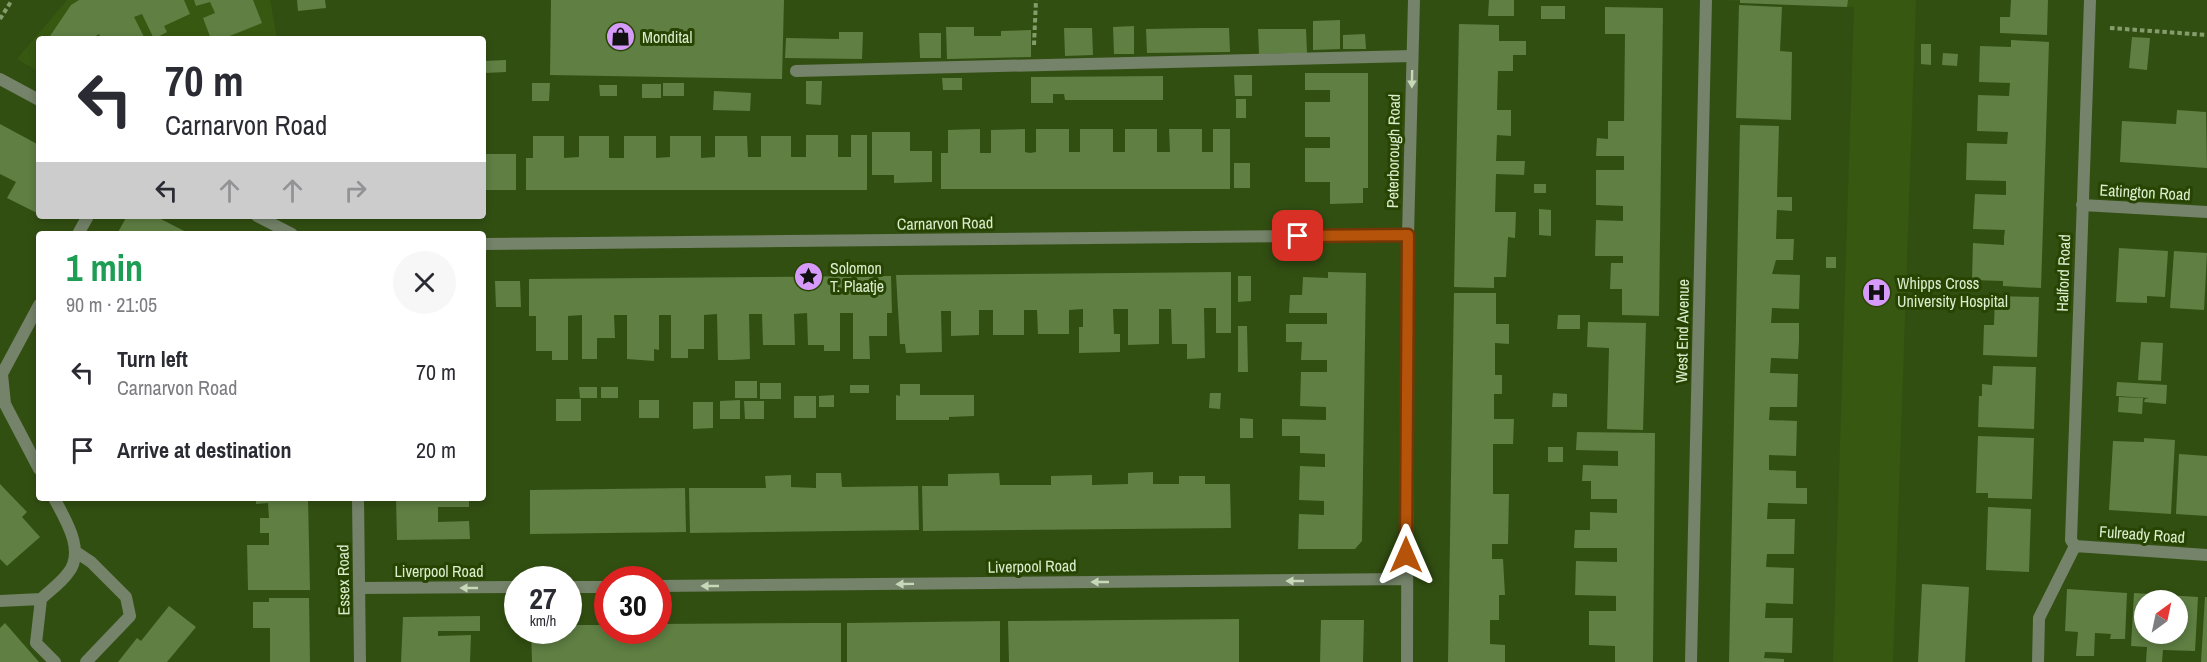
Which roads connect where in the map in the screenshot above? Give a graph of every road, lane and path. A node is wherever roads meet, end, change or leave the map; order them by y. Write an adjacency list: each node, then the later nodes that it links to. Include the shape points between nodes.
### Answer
1 (12, 0): 6 (path)
2 (1036, 0): 10 (path)
3 (1414, 0): 9 (street, Peterborough Road)
4 (1706, 0): 38 (street, West End Avenue)
5 (2090, 0): 7 (street, Halford Road)
6 (0, 19)
7 (2089, 26): 8 (path); 14 (street, Halford Road)
8 (2207, 35)
9 (1412, 56): 10 (street); 18 (street, Peterborough Road, one-way to 18)
10 (1034, 64): 11 (street)
11 (796, 71)
12 (0, 79): 13 (street)
13 (36, 98)
14 (2082, 205): 15 (street, Eatington Road); 25 (street, Halford Road, via 2071,540)
15 (2207, 212)
16 (263, 219): 17 (street)
17 (286, 231)
18 (1408, 235): 19 (street, Carnarvon Road); 28 (street, Peterborough Road)
19 (486, 244)
20 (36, 310): 21 (street)
21 (1, 374): 22 (street, via 5,404)
22 (36, 463)
23 (56, 501): 26 (street)
24 (358, 501): 31 (street, Essex Road)
25 (2075, 546): 27 (street, Fulready Road); 39 (street, via 2038,618)
26 (76, 552): 32 (street, via 70,572); 35 (street, via 126,597 130,616)
27 (2207, 555)
28 (1406, 579): 29 (street, Liverpool Road, one-way to 29); 37 (street, Peterborough Road)
29 (672, 586)
30 (504, 587): 31 (street, Liverpool Road, one-way to 31)
31 (360, 588): 36 (street, Essex Road)
32 (40, 599): 33 (street); 34 (street, via 36,643)
33 (0, 601)
34 (55, 662)
35 (86, 662)
36 (360, 662)
37 (1407, 662)
38 (1691, 662)
39 (2038, 662)

